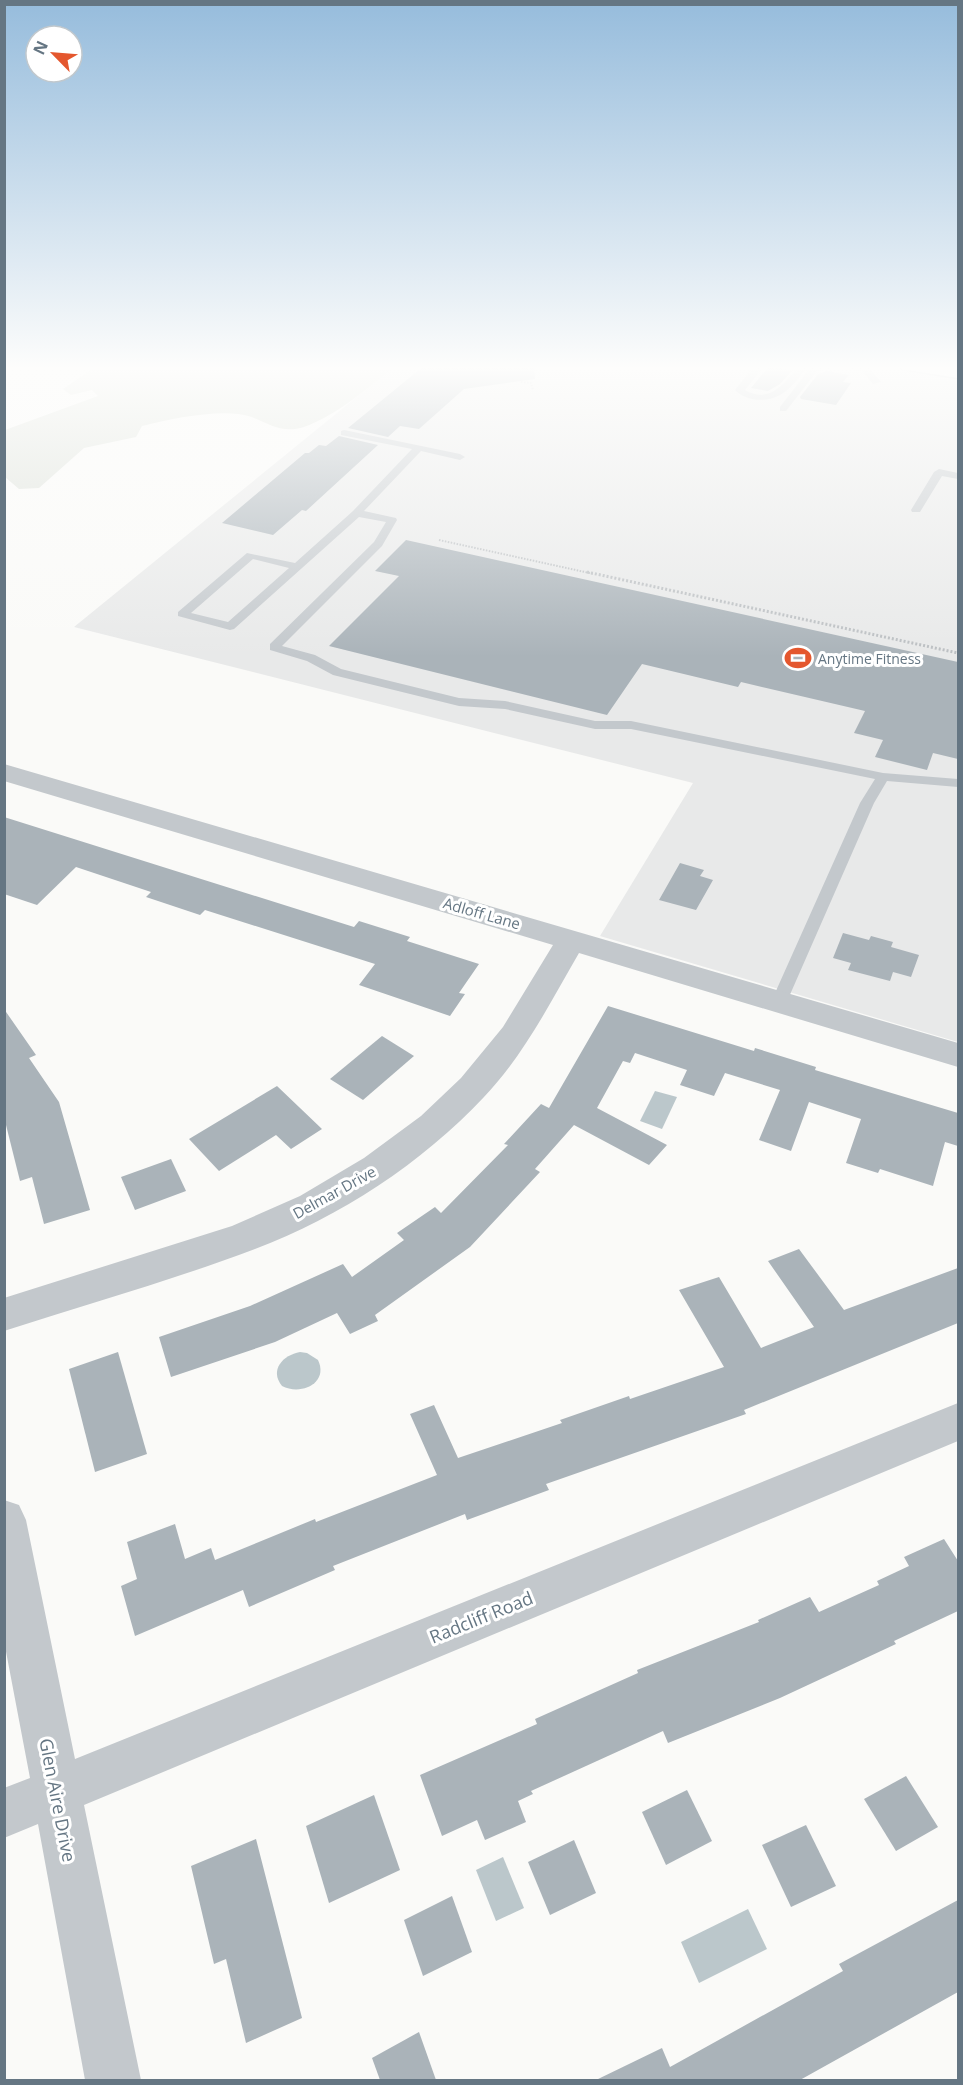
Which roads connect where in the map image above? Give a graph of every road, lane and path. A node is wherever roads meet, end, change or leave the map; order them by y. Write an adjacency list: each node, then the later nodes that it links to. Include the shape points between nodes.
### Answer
1 (402, 462): 4 (lane)
2 (958, 476): 3 (lane, via 939,472)
3 (916, 510)
4 (357, 513): 6 (lane); 9 (lane, via 392,520 378,544 274,647 311,658 337,672 459,702 505,705 595,725 631,726)
5 (439, 540): 7 (path)
6 (297, 567): 6 (lane, via 230,626 182,614 251,555)
7 (958, 653)
8 (4, 772): 11 (street, Adloff Lane)
9 (883, 777): 10 (lane); 12 (lane, via 867,803)
10 (958, 783)
11 (572, 939): 12 (street, Adloff Lane); 14 (street, Delmar Drive, via 515,1035 473,1087 433,1125 377,1168 313,1206 243,1238)
12 (779, 1002): 13 (street, Adloff Lane)
13 (958, 1055)
14 (4, 1315)
15 (958, 1422): 17 (street, Radcliff Road)
16 (4, 1520): 17 (street, Glen Aire Drive)
17 (57, 1791): 18 (street, Radcliff Road); 19 (street, Glen Aire Drive)
18 (4, 1813)
19 (113, 2080)

